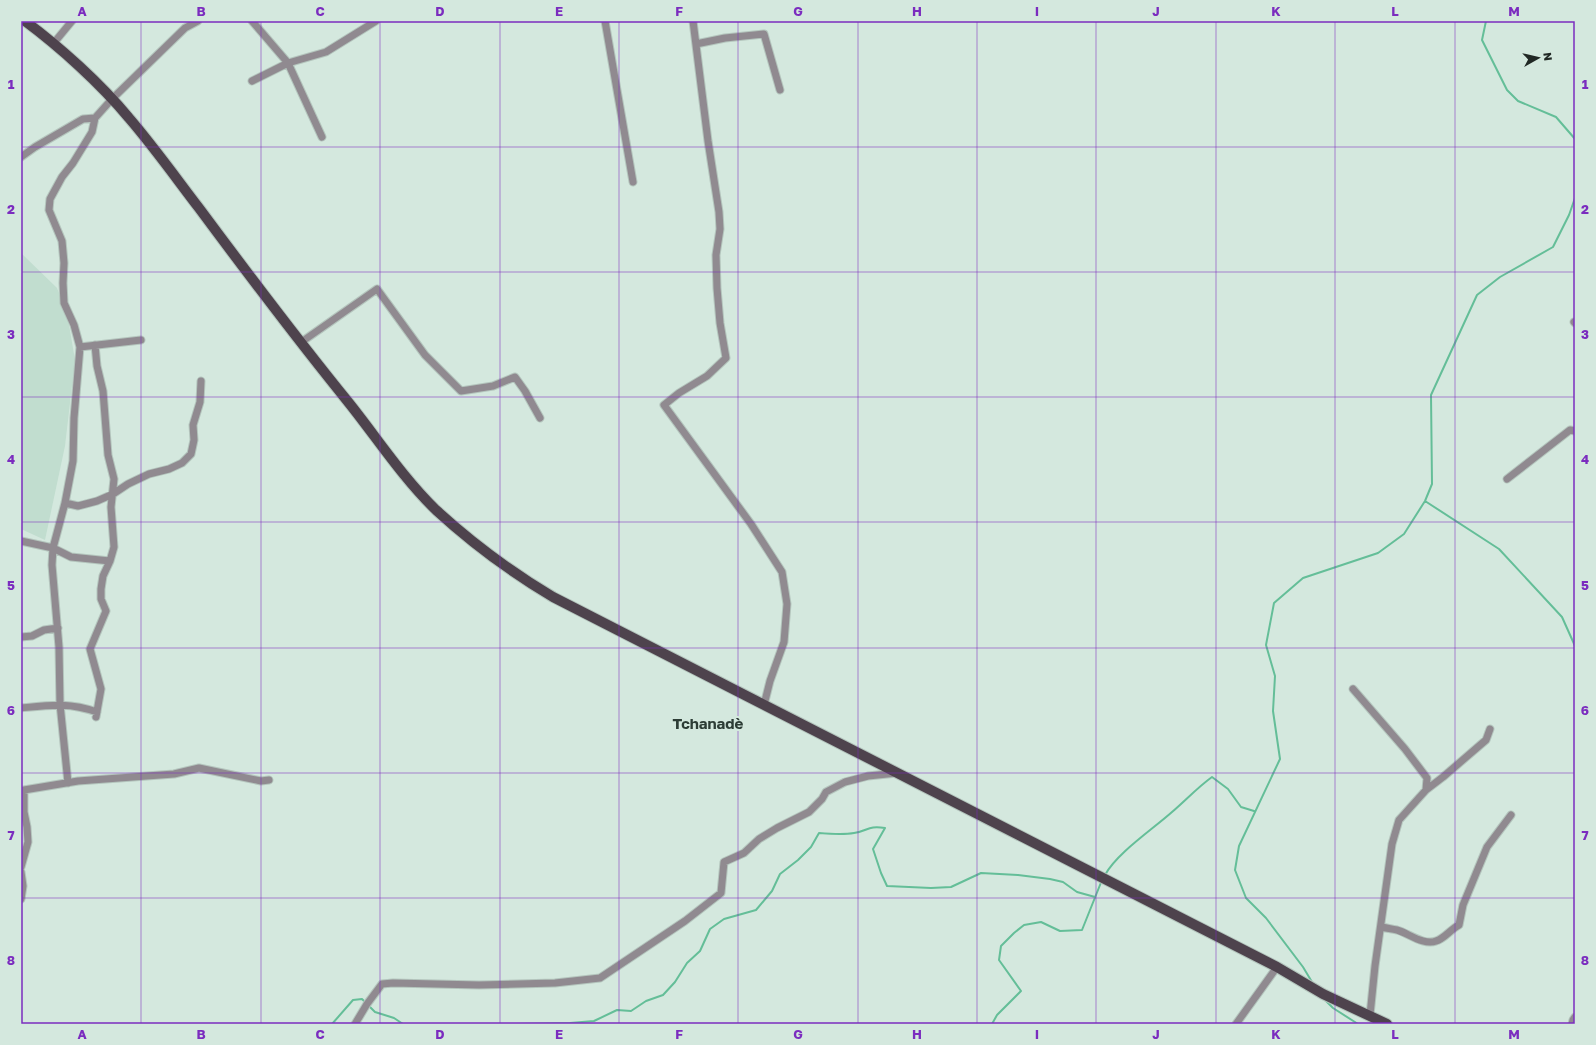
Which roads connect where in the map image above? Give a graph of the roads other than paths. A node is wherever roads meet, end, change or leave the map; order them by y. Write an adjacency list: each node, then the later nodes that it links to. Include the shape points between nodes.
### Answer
1 (25, 21): 8 (main road)
2 (72, 21): 8 (street)
3 (198, 21): 13 (street, via 185,28)
4 (252, 21): 10 (street)
5 (376, 21): 10 (street, via 326,52)
6 (605, 21): 17 (street)
7 (693, 21): 9 (street)
8 (53, 44): 13 (main road)
9 (696, 44): 12 (street, via 764,34); 35 (street, via 719,212 717,288 726,358 707,376 664,405 751,524 782,572 787,604 784,642)
10 (288, 63): 11 (street); 15 (street)
11 (252, 81)
12 (780, 90)
13 (112, 99): 14 (street); 19 (main road, via 154,148)
14 (95, 118): 16 (street, via 83,119); 21 (street, via 92,132 50,199 49,210 62,241 64,303)
15 (322, 138)
16 (21, 157)
17 (633, 182)
18 (141, 340): 20 (street)
19 (300, 343): 23 (street, via 377,289 425,355 461,391 493,386 515,377); 35 (main road, via 422,494 487,553 553,597)
20 (95, 346): 21 (street); 26 (street, via 103,391 108,455 114,479)
21 (80, 347): 27 (street, via 73,461)
22 (201, 382): 26 (street, via 200,402 193,425 194,440 191,454 169,469 149,474)
23 (540, 418)
24 (1573, 429): 25 (street)
25 (1506, 479)
26 (113, 494): 27 (street, via 78,506); 30 (street, via 111,507 114,547)
27 (65, 503): 29 (street)
28 (21, 540): 29 (street)
29 (53, 548): 30 (street, via 71,557); 31 (street, via 52,565)
30 (110, 561): 34 (street, via 103,576 101,589 101,599 106,611 90,649 101,689 97,714 75,705)
31 (58, 628): 32 (street); 34 (street)
32 (21, 637)
33 (1352, 689): 41 (street, via 1427,778)
34 (60, 704): 36 (street); 40 (street)
35 (764, 705): 38 (main road)
36 (21, 708)
37 (1490, 729): 41 (street, via 1486,740)
38 (897, 773): 47 (main road); 50 (street, via 845,782 826,792 809,812 777,828 759,839 744,853 724,862 721,893 685,922 600,978 555,983 382,984)
39 (269, 780): 40 (street, via 261,781 199,768 174,774)
40 (68, 783): 43 (street, via 24,790 28,842)
41 (1426, 790): 46 (street, via 1399,820 1392,844)
42 (1511, 815): 46 (street, via 1487,847 1463,905 1459,925 1436,942 1427,942 1397,930)
43 (21, 867)
44 (21, 872): 45 (street)
45 (21, 899)
46 (1381, 927): 48 (street)
47 (1277, 967): 48 (main road, via 1323,994); 51 (street)
48 (1370, 1015): 52 (main road)
49 (1575, 1017): 53 (street)
50 (355, 1024)
51 (1236, 1024)
52 (1387, 1024)
53 (1572, 1024)

